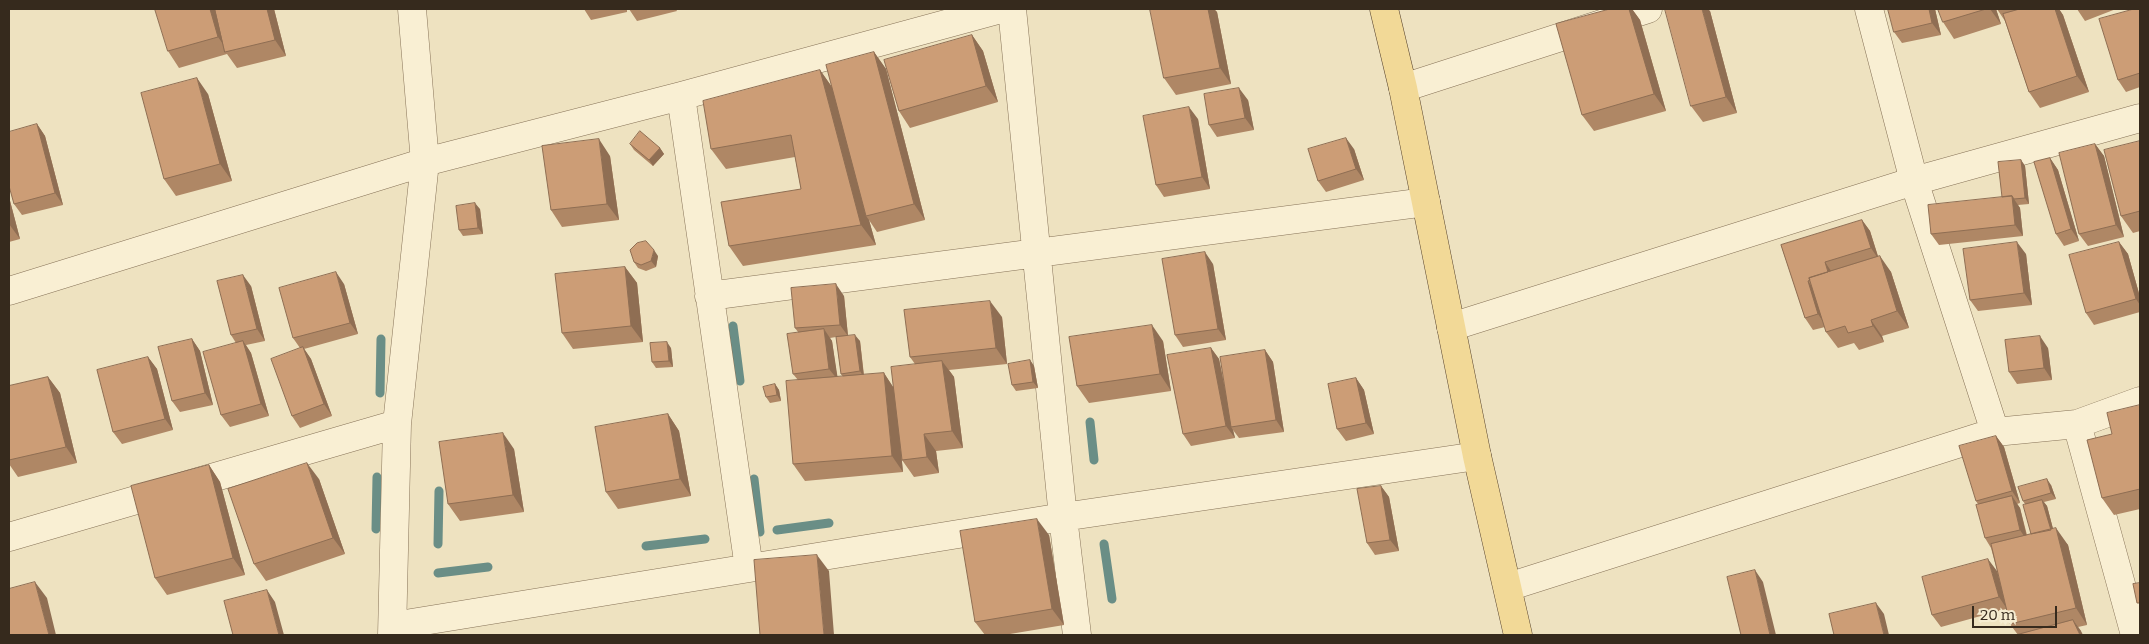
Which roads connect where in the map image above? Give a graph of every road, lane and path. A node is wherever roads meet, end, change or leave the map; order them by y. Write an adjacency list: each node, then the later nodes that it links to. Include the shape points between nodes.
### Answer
1 (412, 9): 10 (street)
2 (1001, 9): 8 (street)
3 (1012, 9): 13 (street)
4 (1384, 9): 7 (main road)
5 (1648, 9): 7 (street)
6 (1869, 9): 11 (street)
7 (1403, 88): 12 (main road)
8 (681, 96): 10 (street); 15 (street)
9 (2140, 118): 11 (street)
10 (425, 162): 14 (street); 18 (street)
11 (1914, 181): 16 (street); 20 (street)
12 (1426, 202): 13 (street); 16 (main road)
13 (1036, 254): 15 (street); 22 (street)
14 (9, 291)
15 (709, 296): 24 (street)
16 (1451, 327): 21 (main road)
17 (2140, 400): 19 (street)
18 (397, 424): 23 (street); 26 (street)
19 (2077, 424): 20 (street); 29 (street)
20 (1995, 432): 25 (street)
21 (1477, 456): 22 (street); 25 (main road)
22 (1063, 517): 24 (street); 27 (street)
23 (9, 537)
24 (749, 568): 26 (street)
25 (1508, 587): 28 (main road)
26 (393, 631)
27 (1077, 635)
28 (1518, 635)
29 (2135, 635)

